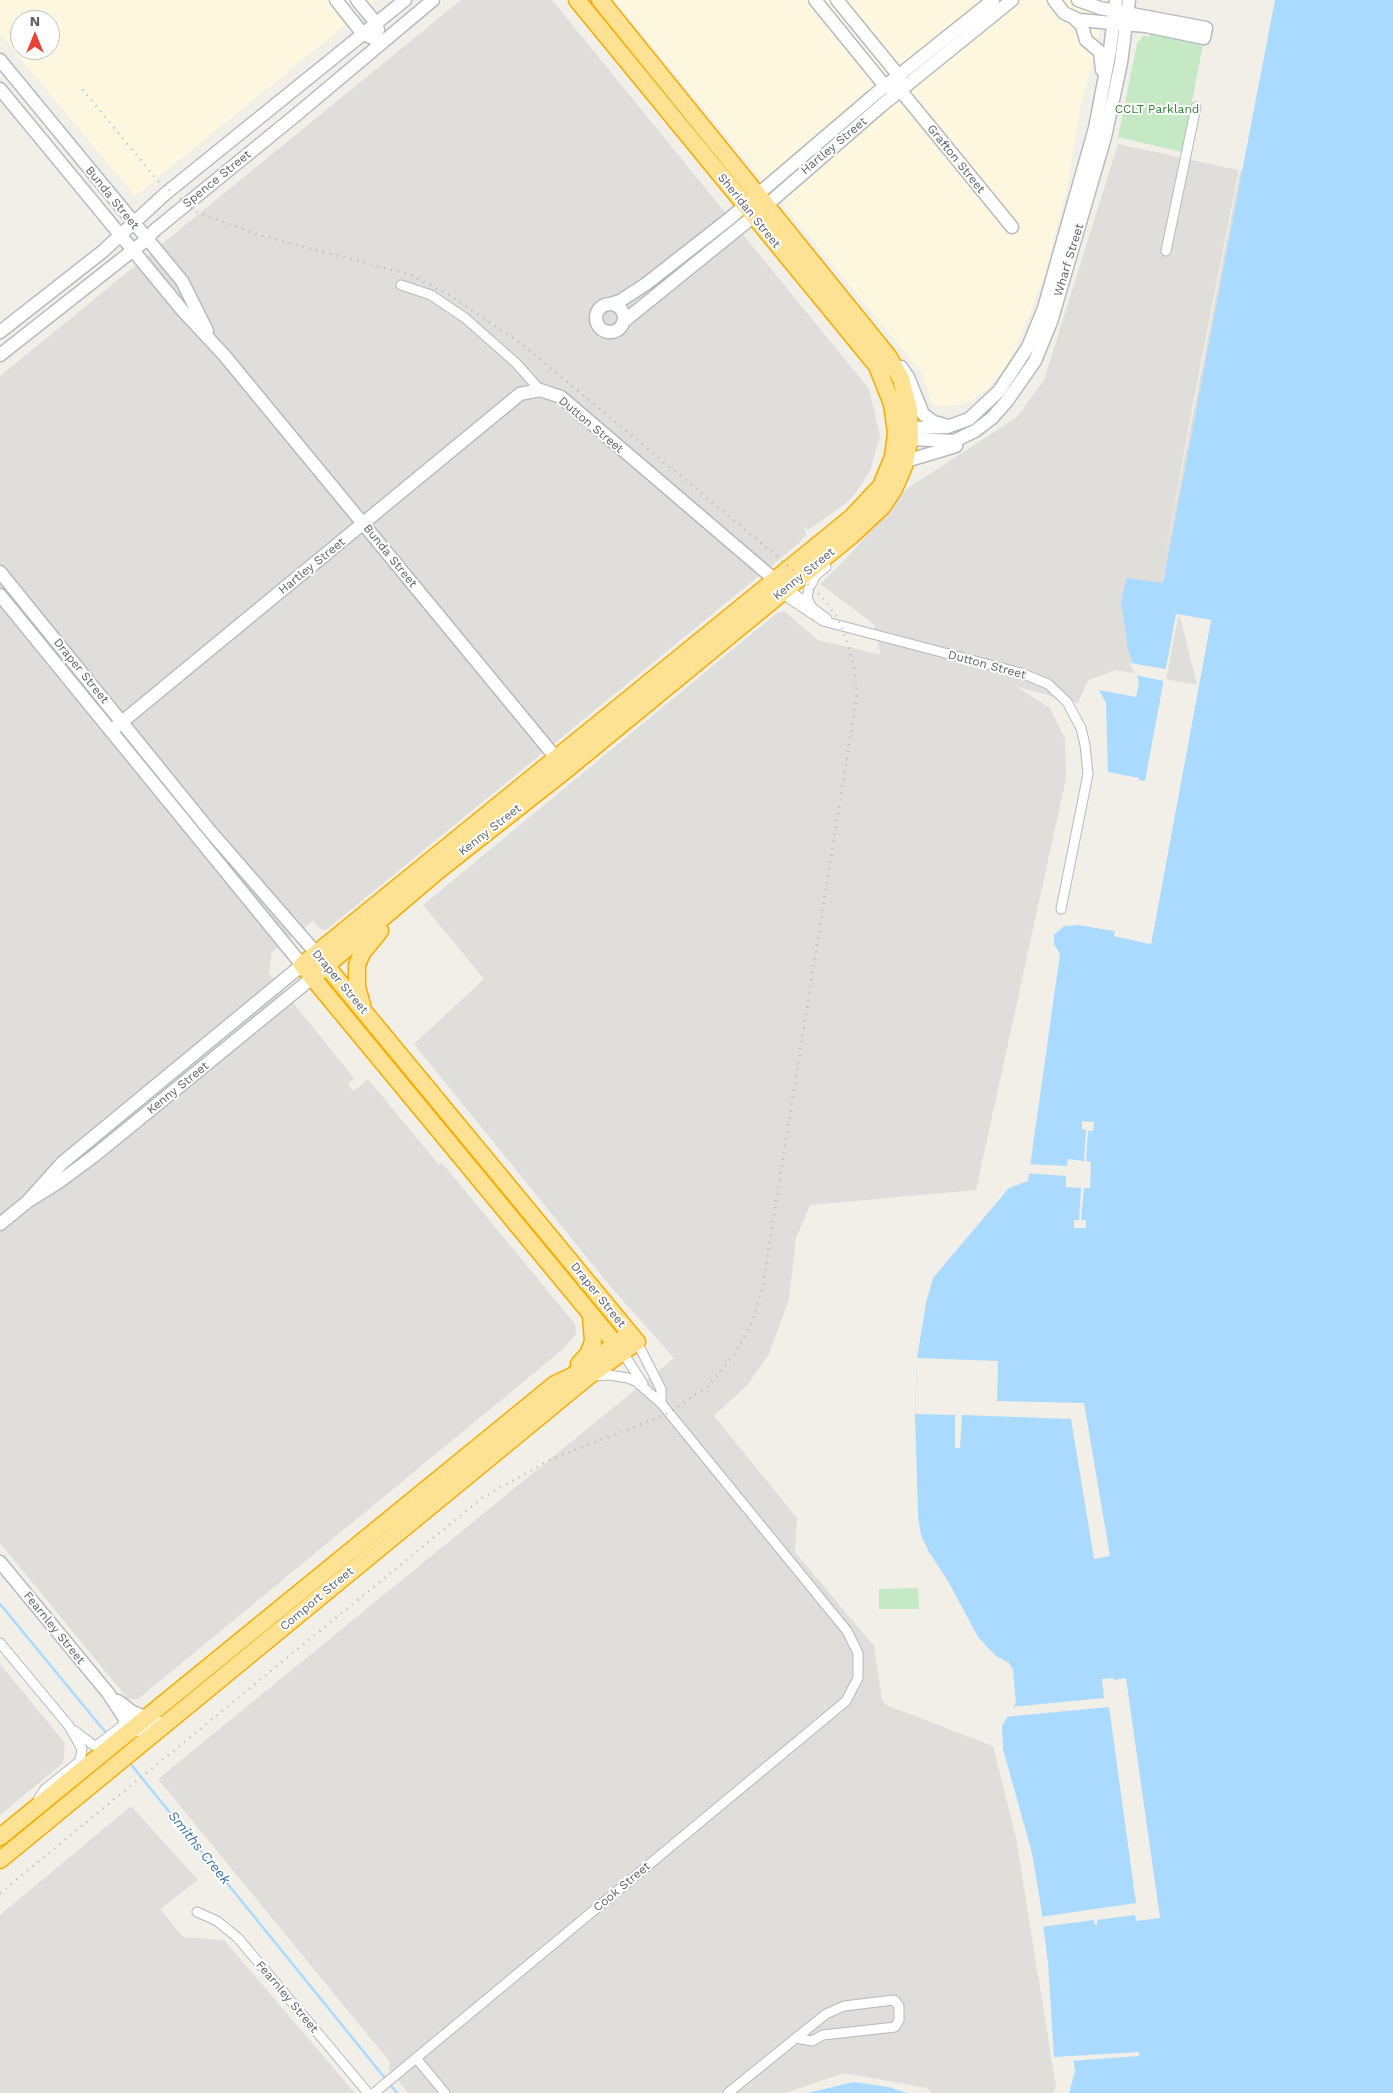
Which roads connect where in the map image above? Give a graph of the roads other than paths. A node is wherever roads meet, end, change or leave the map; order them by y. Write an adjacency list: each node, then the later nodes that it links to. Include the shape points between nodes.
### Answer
1 (336, 0): 17 (street)
2 (357, 0): 16 (street)
3 (405, 0): 16 (street, Spence Street)
4 (433, 0): 18 (street, Spence Street)
5 (577, 0): 26 (highway, Sheridan Street)
6 (600, 0): 26 (highway, Sheridan Street)
7 (815, 0): 21 (street)
8 (837, 0): 20 (street)
9 (993, 0): 20 (street, Hartley Street)
10 (1012, 0): 22 (street, Hartley Street)
11 (1054, 0): 15 (street, via 1062,11)
12 (1078, 0): 14 (street)
13 (1129, 0): 14 (street, Wharf Street)
14 (1119, 14): 14 (street, via 1206,28 1204,38); 15 (street); 24 (street, Wharf Street); 40 (street, Wharf Street, via 1120,63 1105,137 1051,322)
15 (1075, 19): 24 (street, via 1082,26 1086,40 1101,55)
16 (376, 23): 17 (street, Spence Street); 18 (street)
17 (363, 34): 18 (street); 27 (street, Spence Street, via 165,194)
18 (382, 42): 30 (street, Spence Street, via 154,230)
19 (0, 60): 27 (street, Bunda Street)
20 (899, 76): 21 (street, Hartley Street); 22 (street)
21 (885, 86): 22 (street); 26 (street, Hartley Street)
22 (901, 91): 26 (street, Hartley Street); 28 (street, Grafton Street)
23 (2, 97): 29 (street, Bunda Street)
24 (1100, 102): 44 (street, Wharf Street, via 1041,317 1020,362)
25 (1196, 107): 32 (street)
26 (755, 205): 34 (street, Hartley Street); 35 (street, Hartley Street); 42 (highway, Sheridan Street); 48 (highway, Sheridan Street, via 877,366)
27 (133, 224): 29 (street, Spence Street); 30 (street, Bunda Street)
28 (1012, 227)
29 (120, 236): 31 (street, Bunda Street); 38 (street, Spence Street)
30 (146, 240): 31 (street, Spence Street); 39 (street, Bunda Street, via 182,281)
31 (133, 250): 39 (street, Bunda Street, via 189,318); 41 (street, Spence Street)
32 (1166, 251)
33 (401, 285): 43 (street, Dutton Street, via 431,295 458,313 516,363)
34 (636, 291): 35 (street, via 644,295); 36 (street, Hartley Street, via 620,302)
35 (657, 294): 37 (street, Hartley Street)
36 (610, 304): 37 (street, via 621,310); 37 (street, Hartley Street, via 598,310 599,328 612,332)
37 (623, 322)
38 (0, 332)
39 (214, 342): 50 (street, Bunda Street)
40 (1039, 351): 44 (street, via 1006,394); 45 (street, Wharf Street, via 1018,387)
41 (0, 355)
42 (888, 356): 46 (street, via 907,374 923,414 938,424); 48 (highway, Sheridan Street, via 906,394)
43 (540, 390): 50 (street, Hartley Street, via 520,394); 53 (street, Dutton Street, via 561,397)
44 (992, 400): 46 (street, Wharf Street, via 973,416)
45 (993, 417): 47 (street, via 984,416 961,429); 48 (street, Wharf Street, via 971,434 954,441); 49 (street, via 978,434 963,444)
46 (952, 426): 47 (street, Wharf Street)
47 (933, 428): 48 (street, Wharf Street)
48 (905, 433): 49 (highway, Kenny Street); 53 (highway, Kenny Street, via 875,494)
49 (906, 461): 51 (highway, Kenny Street, via 888,498)
50 (364, 524): 57 (street, Hartley Street); 59 (street, Bunda Street)
51 (851, 536): 53 (highway, Kenny Street); 55 (street, via 841,554 811,582 807,597)
52 (0, 572): 57 (street, Draper Street)
53 (781, 587): 55 (street, Dutton Street); 56 (street, Dutton Street, via 817,618); 59 (highway, Kenny Street)
54 (0, 595): 58 (street, Draper Street)
55 (812, 606): 56 (street, Dutton Street)
56 (838, 625): 61 (street, Dutton Street, via 1021,673 1048,684 1067,702 1081,728 1088,774)
57 (122, 722): 58 (street, Hartley Street); 62 (street, Draper Street)
58 (111, 731): 63 (street, Draper Street)
59 (561, 764): 60 (highway, Kenny Street); 62 (highway, Kenny Street)
60 (439, 870): 62 (highway, Kenny Street); 65 (highway, via 372,939 362,954 357,987)
61 (1061, 909)
62 (321, 960): 63 (highway, Kenny Street); 64 (highway, Kenny Street); 65 (highway, Draper Street)
63 (302, 965): 64 (highway, Draper Street); 66 (street, Kenny Street, via 62,1163)
64 (312, 978): 66 (street, Kenny Street, via 94,1156); 68 (highway, Draper Street)
65 (364, 1010): 69 (highway, Draper Street)
66 (27, 1202): 67 (street, Kenny Street)
67 (0, 1224)
68 (590, 1314): 70 (highway, Draper Street); 72 (highway, via 594,1338 588,1354)
69 (634, 1338): 70 (highway, Comport Street); 74 (street, Draper Street, via 661,1389)
70 (619, 1349): 71 (highway, Comport Street); 72 (highway, Comport Street); 73 (street, Draper Street)
71 (589, 1376): 73 (street, Draper Street, via 628,1378); 81 (highway, Comport Street, via 220,1680)
72 (555, 1384): 79 (highway, Comport Street)
73 (649, 1393): 74 (street, Draper Street)
74 (661, 1403): 77 (street, Draper Street, via 847,1631 858,1653)
75 (0, 1562): 78 (street, Fearnley Street)
76 (0, 1643): 80 (street)
77 (859, 1674): 87 (street, Cook Street, via 846,1701)
78 (108, 1693): 79 (street, Fearnley Street, via 135,1713 142,1716); 81 (street, Fearnley Street)
79 (153, 1713): 81 (highway, Comport Street)
80 (69, 1726): 81 (street); 82 (street, via 81,1745 81,1758 43,1792)
81 (116, 1743): 82 (highway, Comport Street); 84 (highway, Comport Street)
82 (31, 1812): 83 (highway, Comport Street)
83 (0, 1837)
84 (0, 1860)
85 (197, 1912): 89 (street, Fearnley Street, via 218,1921 232,1933)
86 (796, 2038): 86 (street, via 826,2014 844,2006 894,2000 899,2006 899,2020 895,2027 823,2035 812,2041); 91 (street)
87 (416, 2058): 88 (street, Cook Street); 90 (street)
88 (376, 2091)
89 (368, 2093)
90 (445, 2093)
91 (728, 2093)

